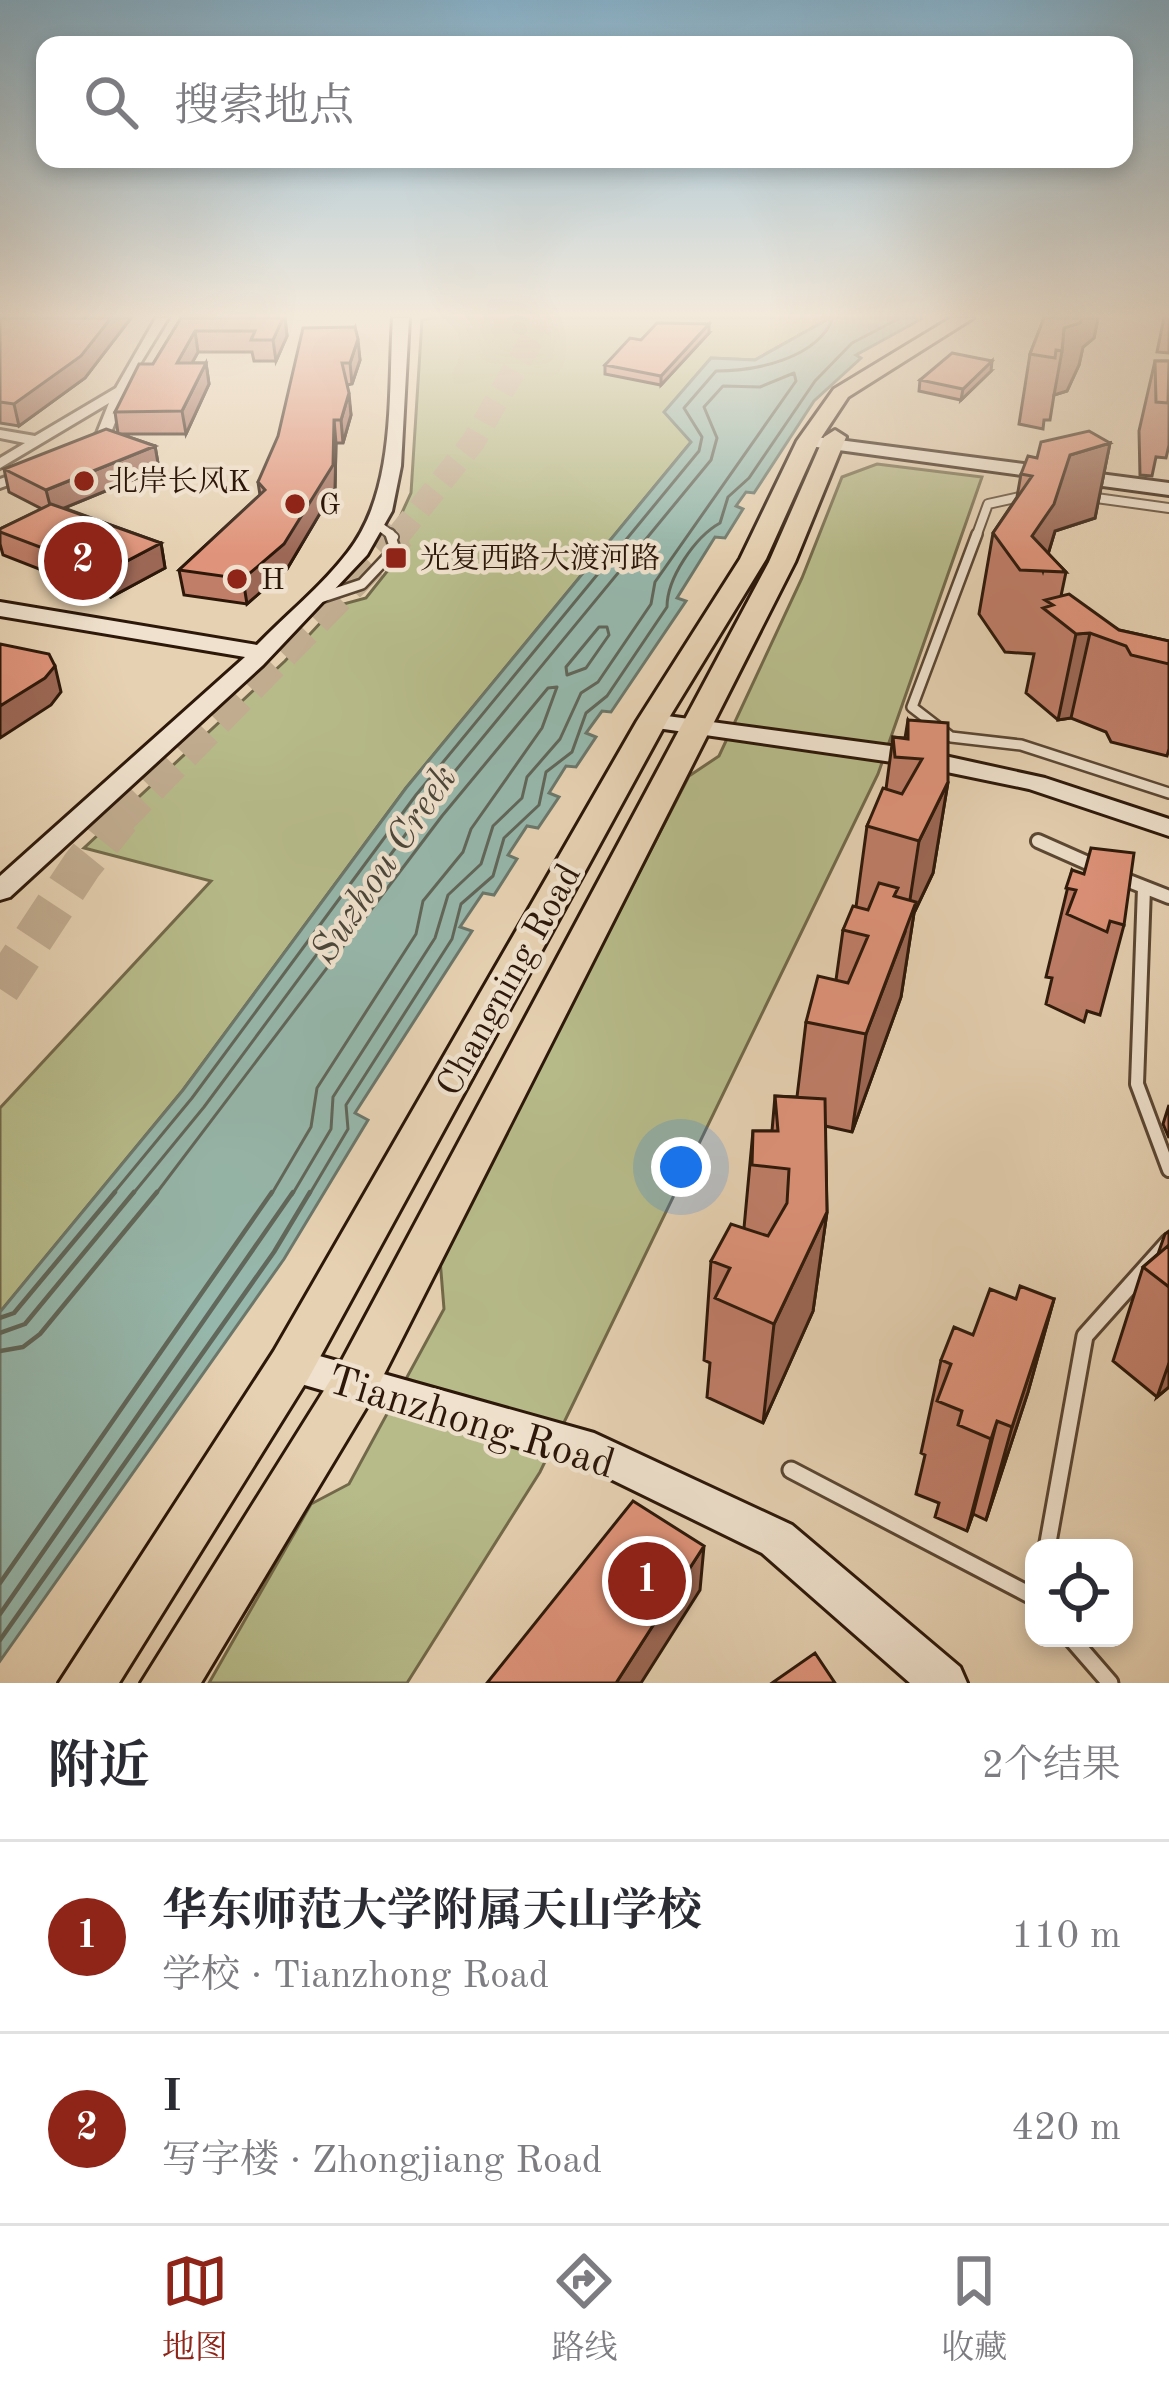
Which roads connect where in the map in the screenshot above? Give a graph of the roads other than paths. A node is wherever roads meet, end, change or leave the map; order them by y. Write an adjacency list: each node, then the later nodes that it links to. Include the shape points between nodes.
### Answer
1 (113, 397): 7 (street)
2 (119, 397): 9 (street, via 103,435)
3 (396, 397): 18 (street, via 392,466 375,523 357,555)
4 (839, 397): 8 (main road, Changning Road)
5 (861, 397): 8 (main road, Changning Road)
6 (0, 434): 7 (street)
7 (33, 440): 11 (street)
8 (819, 442): 13 (street); 19 (main road, Changning Road); 20 (main road, Changning Road, via 782,562)
9 (72, 456)
10 (54, 463): 12 (street)
11 (0, 464)
12 (0, 484)
13 (1169, 489)
14 (1036, 493): 21 (lane, via 988,504 912,707 951,737 1021,746)
15 (1081, 497): 16 (lane)
16 (1169, 508)
17 (0, 609): 18 (street)
18 (262, 653): 25 (street)
19 (652, 721): 20 (street); 29 (main road, Changning Road)
20 (693, 726): 22 (street, via 1016,779); 30 (main road, Changning Road)
21 (1169, 794)
22 (1169, 828)
23 (1038, 841): 24 (lane)
24 (1144, 888): 26 (lane); 27 (lane, via 1137,1084)
25 (0, 891)
26 (1169, 897)
27 (1169, 1170)
28 (1169, 1242): 32 (lane, via 1085,1336)
29 (291, 1365): 30 (street, Tianzhong Road); 35 (main road, Changning Road)
30 (355, 1383): 36 (main road, Changning Road); 37 (street, Tianzhong Road, via 594,1451 777,1539)
31 (791, 1470): 33 (lane)
32 (1049, 1539)
33 (1025, 1592)
34 (1079, 1647): 38 (lane)
35 (87, 1683)
36 (169, 1683)
37 (944, 1683)
38 (1110, 1683)

